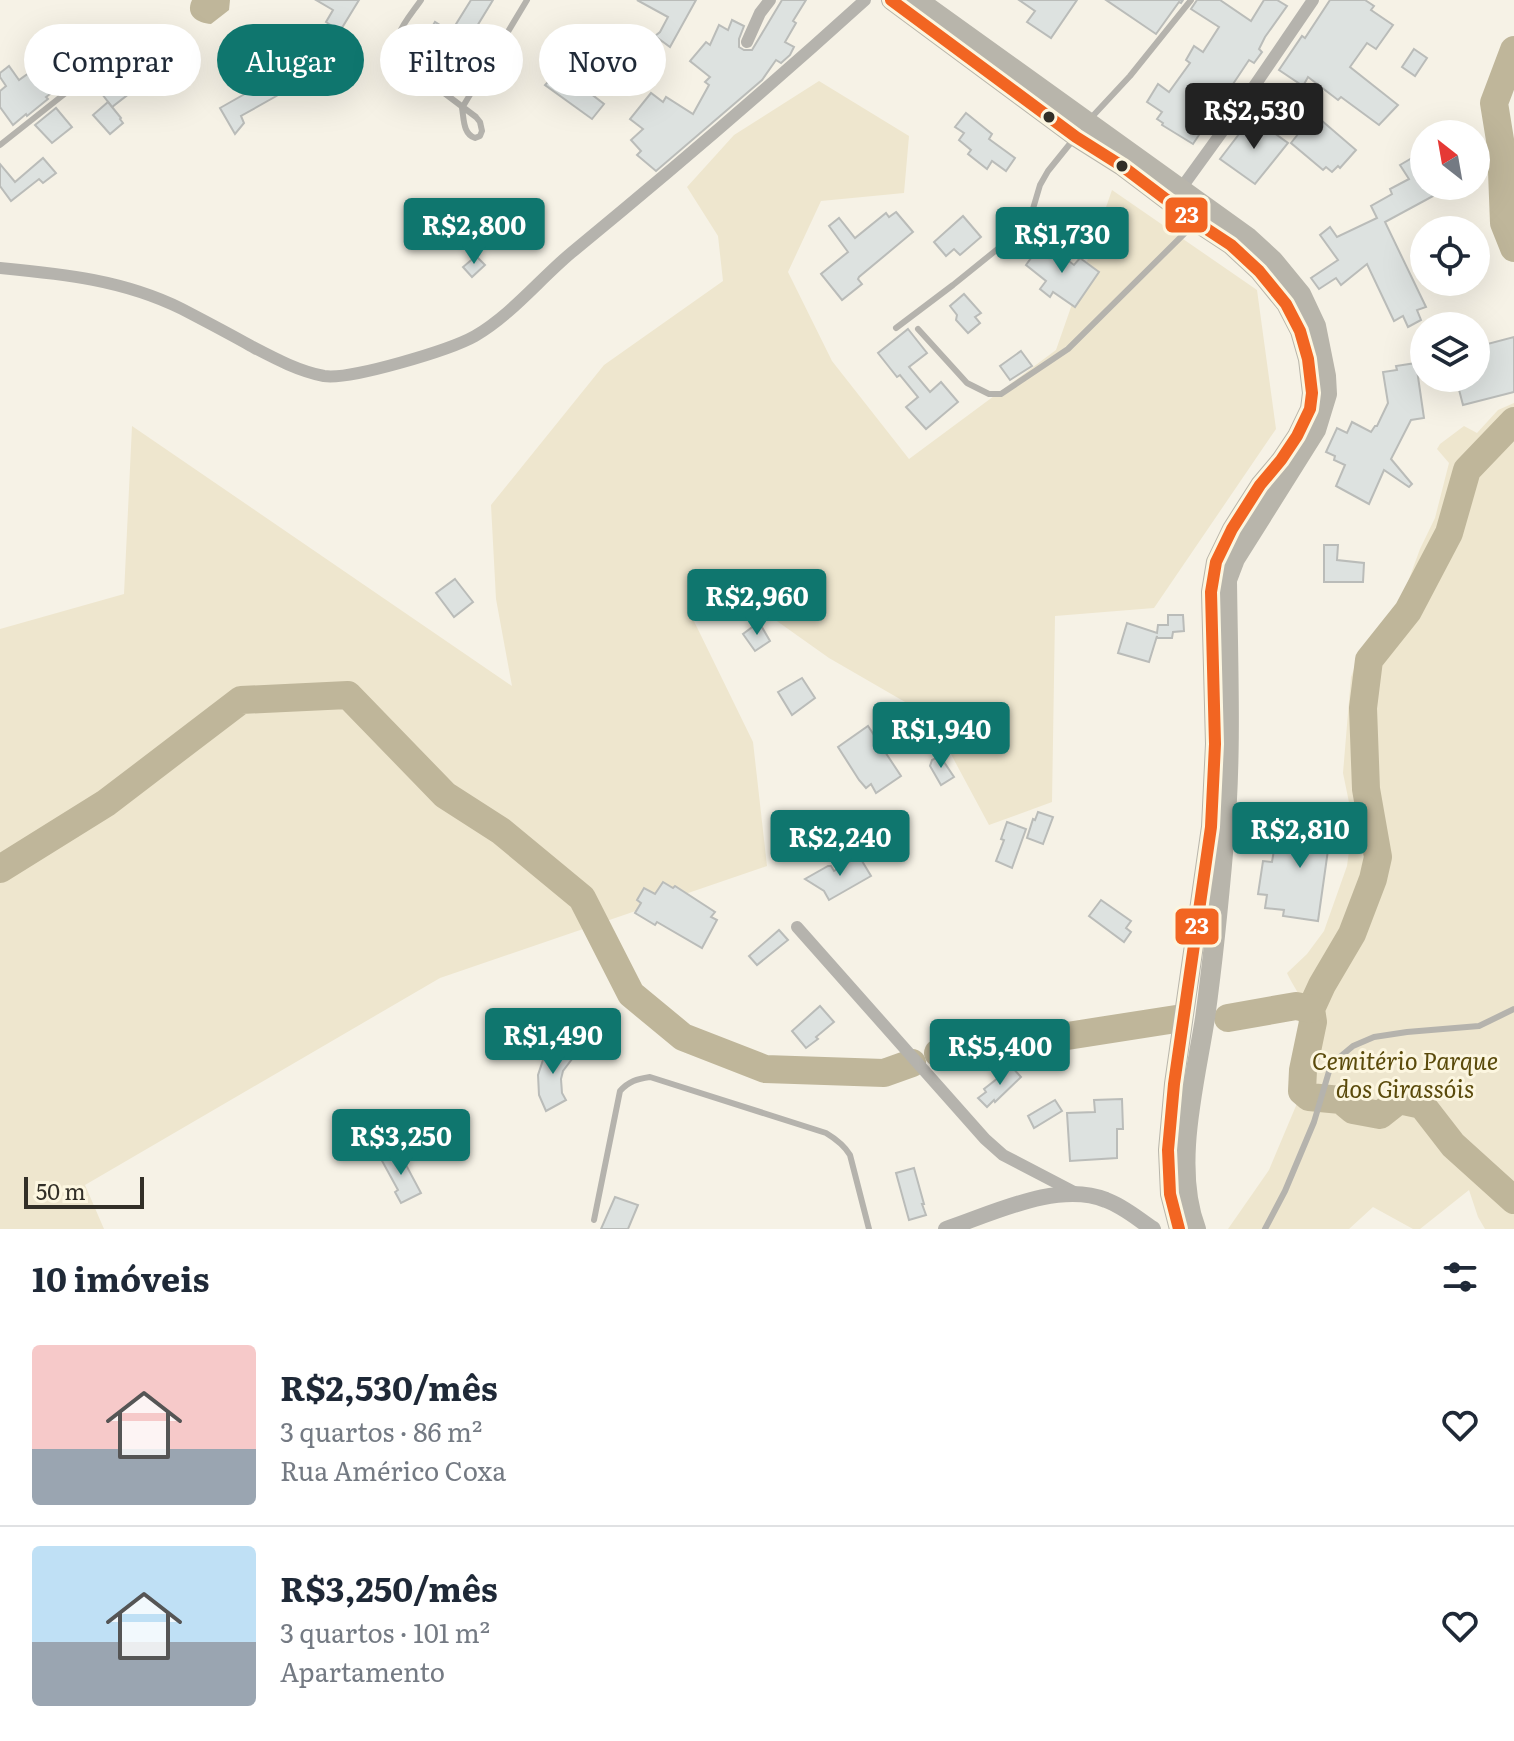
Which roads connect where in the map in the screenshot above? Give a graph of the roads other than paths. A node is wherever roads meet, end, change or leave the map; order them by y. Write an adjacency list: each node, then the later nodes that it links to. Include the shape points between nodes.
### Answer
1 (421, 0): 11 (lane, via 398,35 396,53)
2 (527, 0): 11 (lane)
3 (770, 0): 9 (street)
4 (865, 0): 16 (street, via 498,320 477,335 428,354 347,375 314,374 133,289)
5 (891, 0): 8 (main road)
6 (1191, 0): 12 (lane)
7 (1313, 0): 14 (street)
8 (923, 11): 12 (main road)
9 (747, 42)
10 (60, 96): 13 (lane)
11 (462, 108): 11 (lane, via 466,131 478,137 479,120)
12 (1082, 129): 14 (main road); 17 (lane, via 1048,171 1025,225)
13 (0, 145)
14 (1175, 196): 15 (main road); 28 (main road, via 1248,237 1301,294 1316,326 1327,394 1316,430 1227,580 1224,843 1186,1154)
15 (1196, 222): 18 (lane, via 1068,349 1001,394 967,383); 27 (main road, via 1231,245 1286,304 1300,331 1312,393 1297,436 1232,529 1216,562 1211,592 1211,827 1168,1150 1170,1194)
16 (0, 268)
17 (896, 328)
18 (918, 329)
19 (797, 927): 21 (street, via 985,1139 1003,1155)
20 (1514, 1009): 29 (lane, via 1479,1026 1374,1037 1341,1056 1330,1068 1314,1122)
21 (1076, 1193): 23 (street, via 1108,1200); 25 (street, via 1039,1199)
22 (594, 1220): 24 (lane, via 620,1091 650,1077 834,1138 850,1155)
23 (1138, 1224): 26 (street)
24 (869, 1229)
25 (946, 1229)
26 (1153, 1229)
27 (1179, 1229)
28 (1196, 1229)
29 (1265, 1229)

